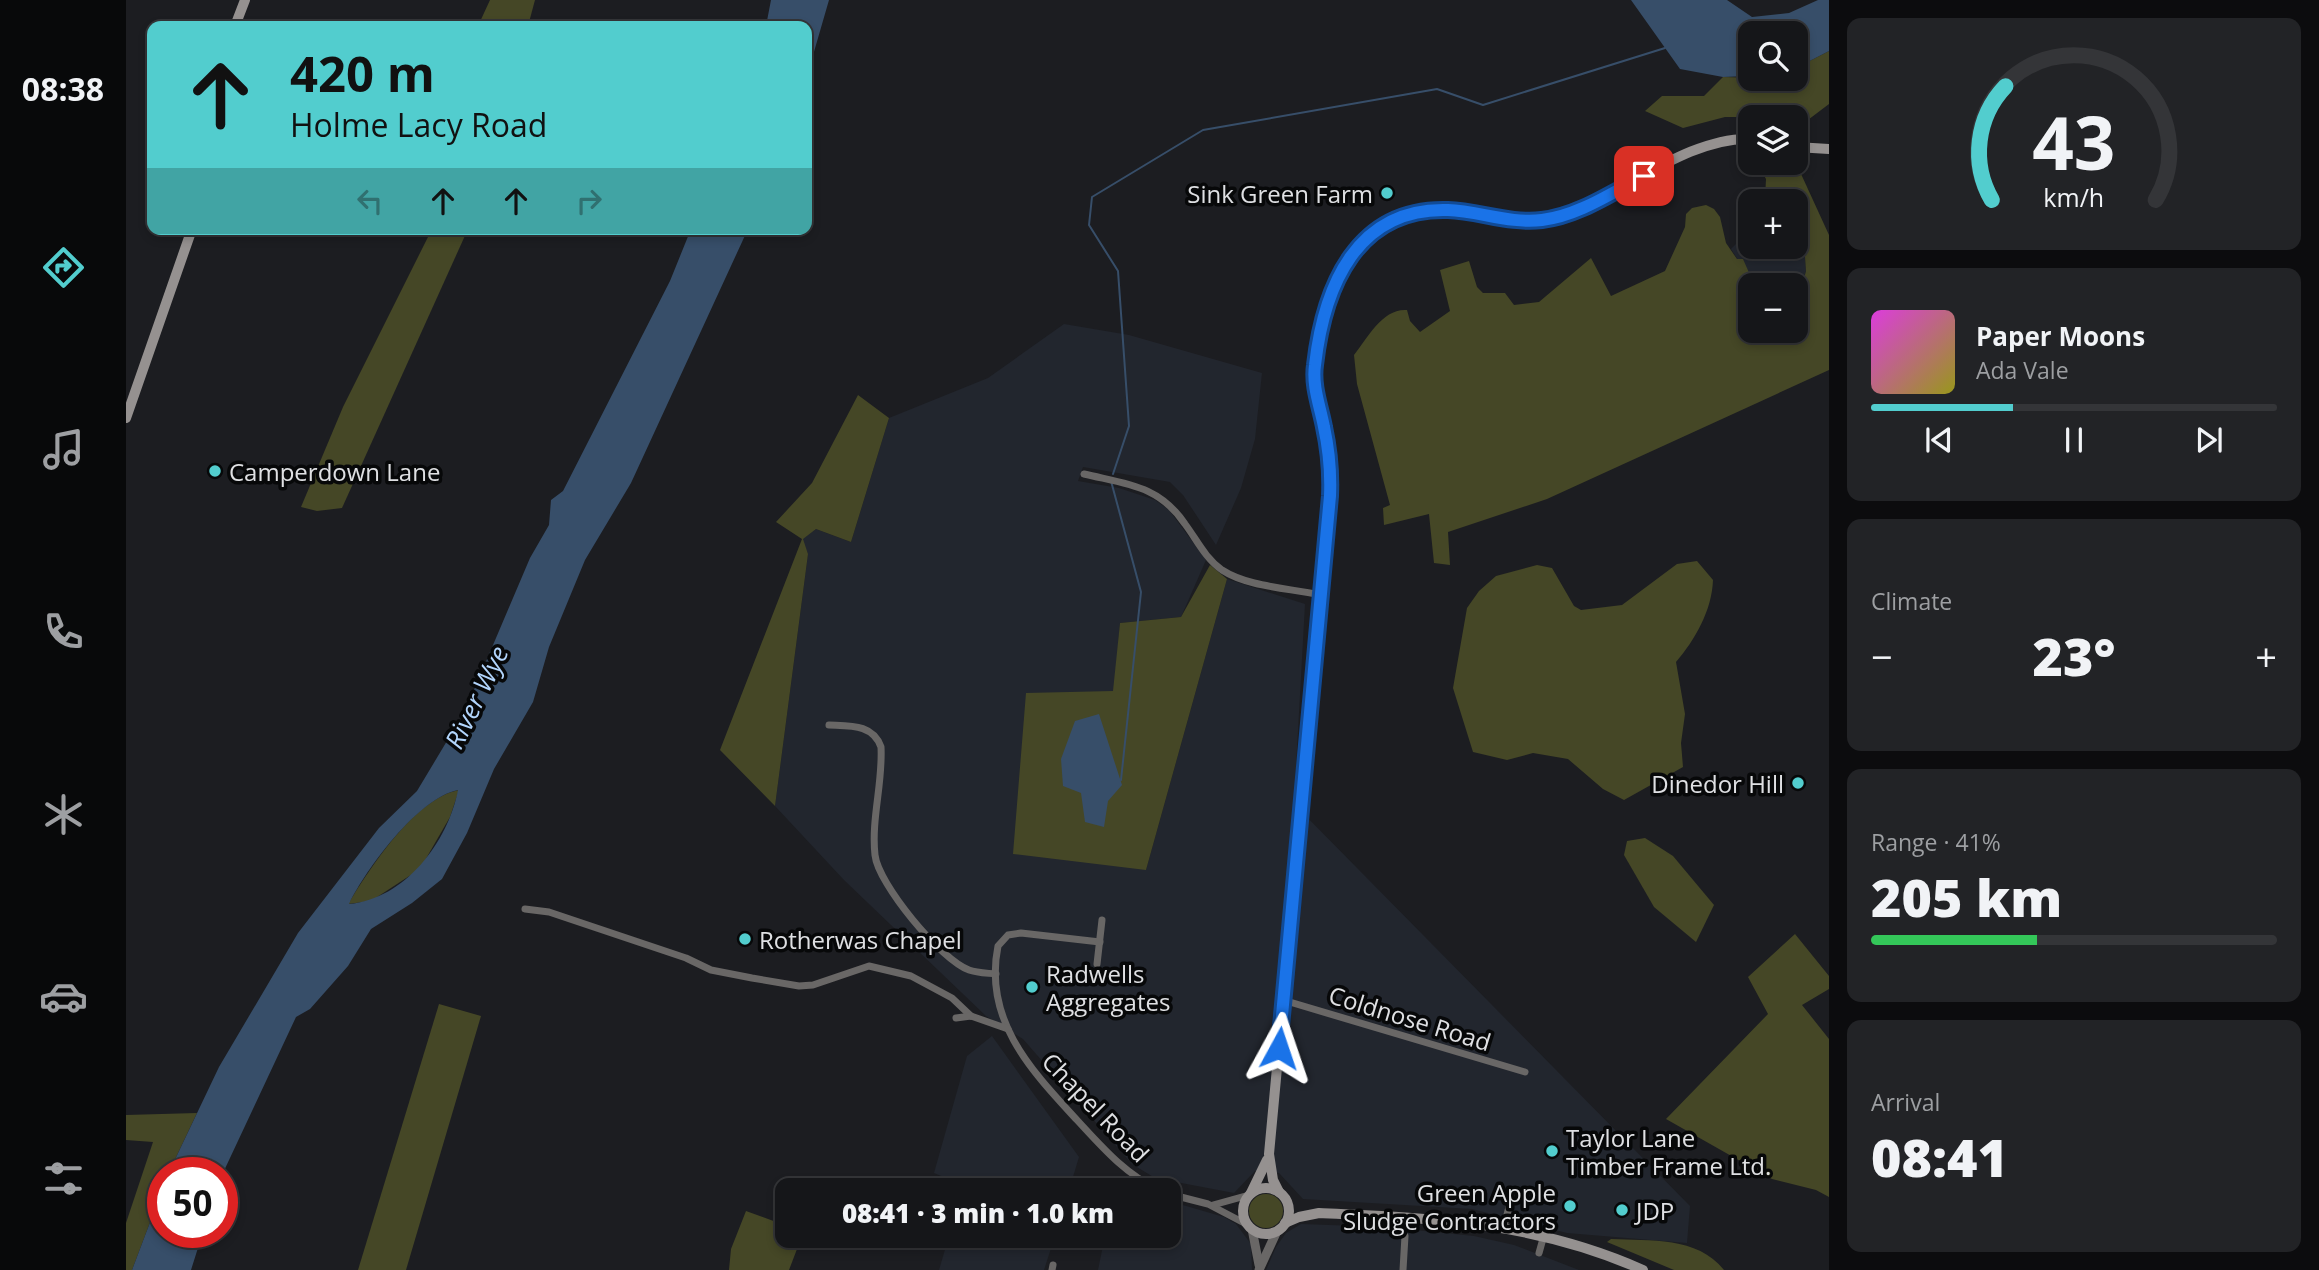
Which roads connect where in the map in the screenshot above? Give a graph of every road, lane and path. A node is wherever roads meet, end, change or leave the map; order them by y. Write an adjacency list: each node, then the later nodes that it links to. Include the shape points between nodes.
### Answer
1 (246, 0): 2 (main road)
2 (237, 21)
3 (1738, 140): 9 (main road, via 1701,149 1552,219 1425,211 1389,220 1350,255 1333,292 1315,364 1331,483)
4 (1808, 148): 5 (main road)
5 (1829, 149)
6 (190, 235): 7 (main road)
7 (126, 418)
8 (1084, 474): 9 (street, via 1142,488 1165,499 1200,547 1221,569 1238,578)
9 (1320, 595): 16 (main road)
10 (829, 726): 15 (street, via 875,733 881,747 875,849 888,888 960,965)
11 (526, 909): 17 (street, via 549,912 711,970 799,986 869,966 922,980)
12 (1102, 920): 13 (street)
13 (1100, 942): 14 (street); 15 (street, via 1008,935 998,946)
14 (1097, 964)
15 (996, 974): 19 (street, Chapel Road)
16 (1283, 1000): 20 (street, Coldnose Road); 21 (main road)
17 (971, 1016): 18 (street); 19 (street)
18 (956, 1018)
19 (1008, 1029): 22 (street, Chapel Road, via 1028,1066 1097,1142)
20 (1525, 1072)
21 (1269, 1154): 23 (main road); 24 (main road)
22 (1137, 1178)
23 (1279, 1192): 24 (main road, via 1268,1188); 26 (main road)
24 (1250, 1194): 27 (street); 31 (main road, via 1243,1208)
25 (1181, 1197): 27 (street)
26 (1287, 1201): 29 (main road); 32 (main road, via 1289,1213)
27 (1208, 1205): 31 (street)
28 (1509, 1207): 30 (street)
29 (1319, 1213): 30 (main road); 32 (main road, via 1298,1217)
30 (1504, 1226): 33 (main road)
31 (1250, 1227): 32 (main road, via 1266,1234); 36 (street)
32 (1281, 1227): 36 (street)
33 (1544, 1235): 35 (street); 38 (main road)
34 (1405, 1236): 37 (street)
35 (1539, 1253)
36 (1259, 1270)
37 (1403, 1270)
38 (1643, 1270)

